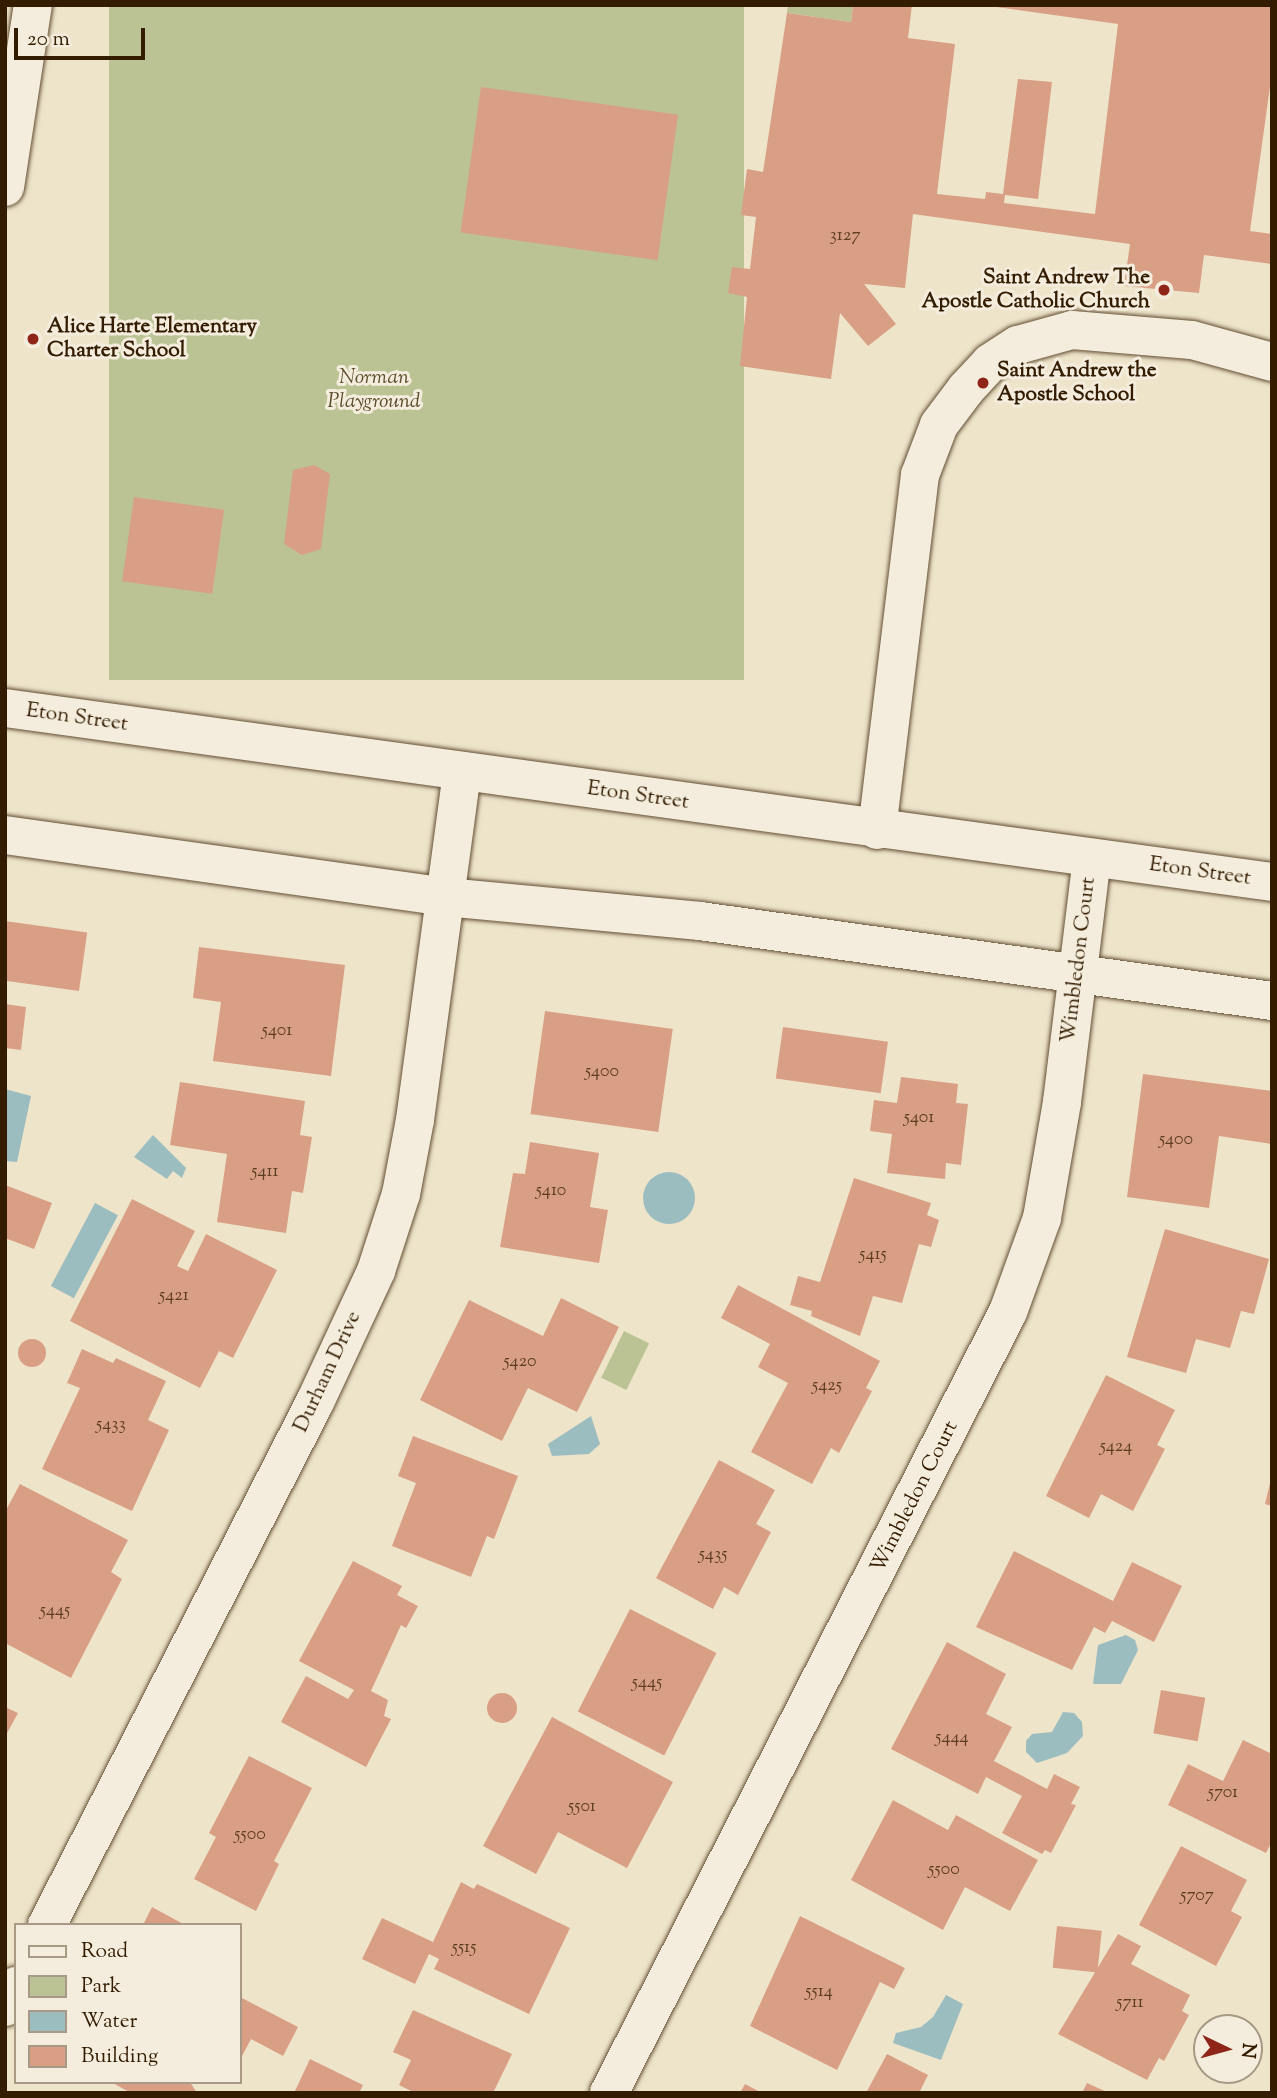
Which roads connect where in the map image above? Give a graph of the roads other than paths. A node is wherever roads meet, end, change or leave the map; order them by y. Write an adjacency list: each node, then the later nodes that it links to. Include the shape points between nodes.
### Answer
1 (33, 5): 2 (street)
2 (5, 187)
3 (1272, 362): 6 (street, via 1192,340 1072,331 1018,345 990,363 966,389 939,425 920,475)
4 (5, 708): 5 (street, Eton Street)
5 (462, 771): 6 (street, Eton Street); 10 (street, Durham Drive)
6 (877, 830): 8 (street, Eton Street)
7 (5, 835): 10 (street)
8 (1092, 858): 9 (street, Eton Street); 11 (street, Wimbledon Court)
9 (1272, 882)
10 (446, 897): 11 (street, via 700,921); 13 (street, Durham Drive, via 415,1121 401,1194 376,1271 315,1402)
11 (1078, 975): 12 (street); 16 (street, Wimbledon Court, via 1042,1219 1008,1312)
12 (1272, 1001)
13 (48, 1923)
14 (14, 1990): 15 (street)
15 (5, 2007)
16 (609, 2093)

